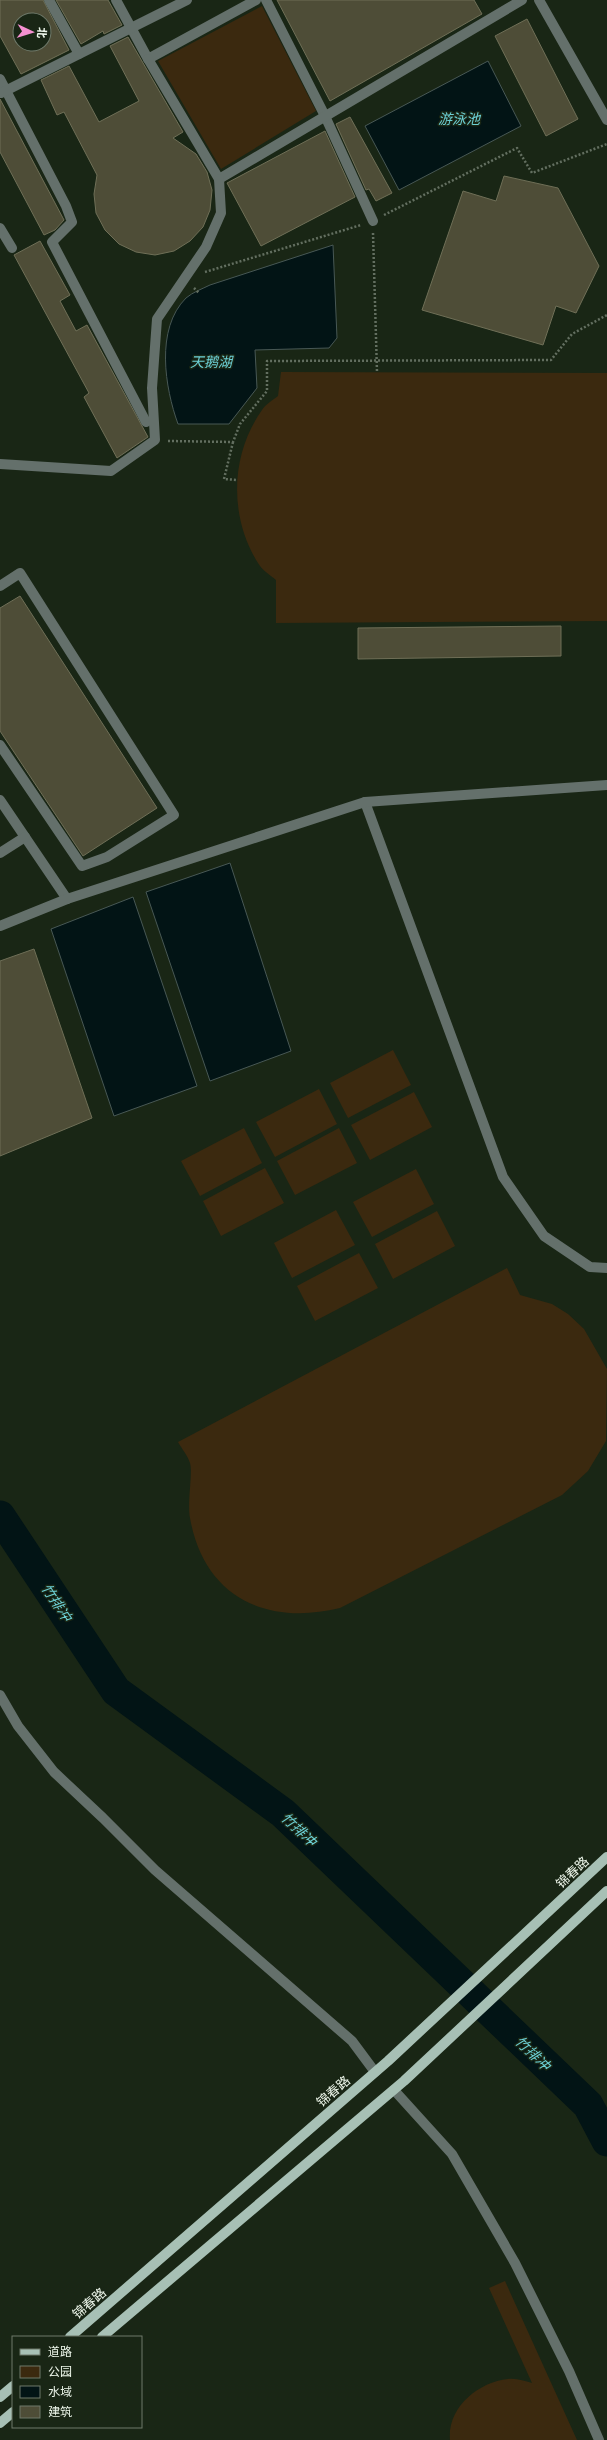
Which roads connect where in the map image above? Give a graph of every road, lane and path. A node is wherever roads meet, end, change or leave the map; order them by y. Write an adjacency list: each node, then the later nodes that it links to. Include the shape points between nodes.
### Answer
1 (49, 0): 9 (street)
2 (116, 0): 8 (street)
3 (187, 0): 8 (street)
4 (256, 0): 10 (street)
5 (266, 0): 13 (street)
6 (522, 0): 13 (street)
7 (539, 0): 14 (street)
8 (132, 28): 9 (street); 10 (street)
9 (79, 54): 12 (street)
10 (148, 59): 16 (street)
11 (0, 78): 12 (street)
12 (3, 92): 25 (street, via 66,206 72,222 52,242)
13 (325, 116): 16 (street); 17 (street)
14 (607, 120)
15 (607, 144): 17 (path, via 532,174 517,148)
16 (219, 178): 21 (street, via 221,214 206,246)
17 (373, 221): 21 (path)
18 (0, 228): 20 (street)
19 (373, 240): 23 (path)
20 (12, 248)
21 (184, 279): 26 (street, via 156,319 152,388)
22 (607, 315): 23 (path, via 572,334 551,360)
23 (377, 361): 24 (path); 27 (path, via 267,361 267,391 240,424)
24 (377, 372)
25 (146, 422)
26 (156, 440): 27 (path); 28 (street, via 111,471)
27 (233, 442): 29 (path, via 224,479)
28 (0, 464)
29 (237, 480)
30 (0, 586): 31 (street, via 20,573 174,815 107,857 82,866)
31 (0, 745)
32 (607, 785): 34 (street)
33 (0, 800): 35 (street)
34 (365, 802): 37 (street); 39 (street, via 503,1177 544,1236 590,1267)
35 (26, 837): 36 (street); 37 (street)
36 (0, 853)
37 (67, 899): 38 (street)
38 (0, 926)
39 (607, 1268)
40 (0, 1695): 43 (street, via 18,1726 54,1772 155,1870 352,2041)
41 (607, 1857): 43 (main road, 锦春路)
42 (607, 1891): 44 (main road)
43 (376, 2072): 45 (main road, 锦春路)
44 (394, 2090): 46 (main road); 51 (street, via 456,2161 515,2263 569,2371)
45 (71, 2336)
46 (103, 2336)
47 (12, 2387): 48 (main road)
48 (0, 2397)
49 (12, 2413): 50 (main road)
50 (0, 2423)
51 (599, 2440)

